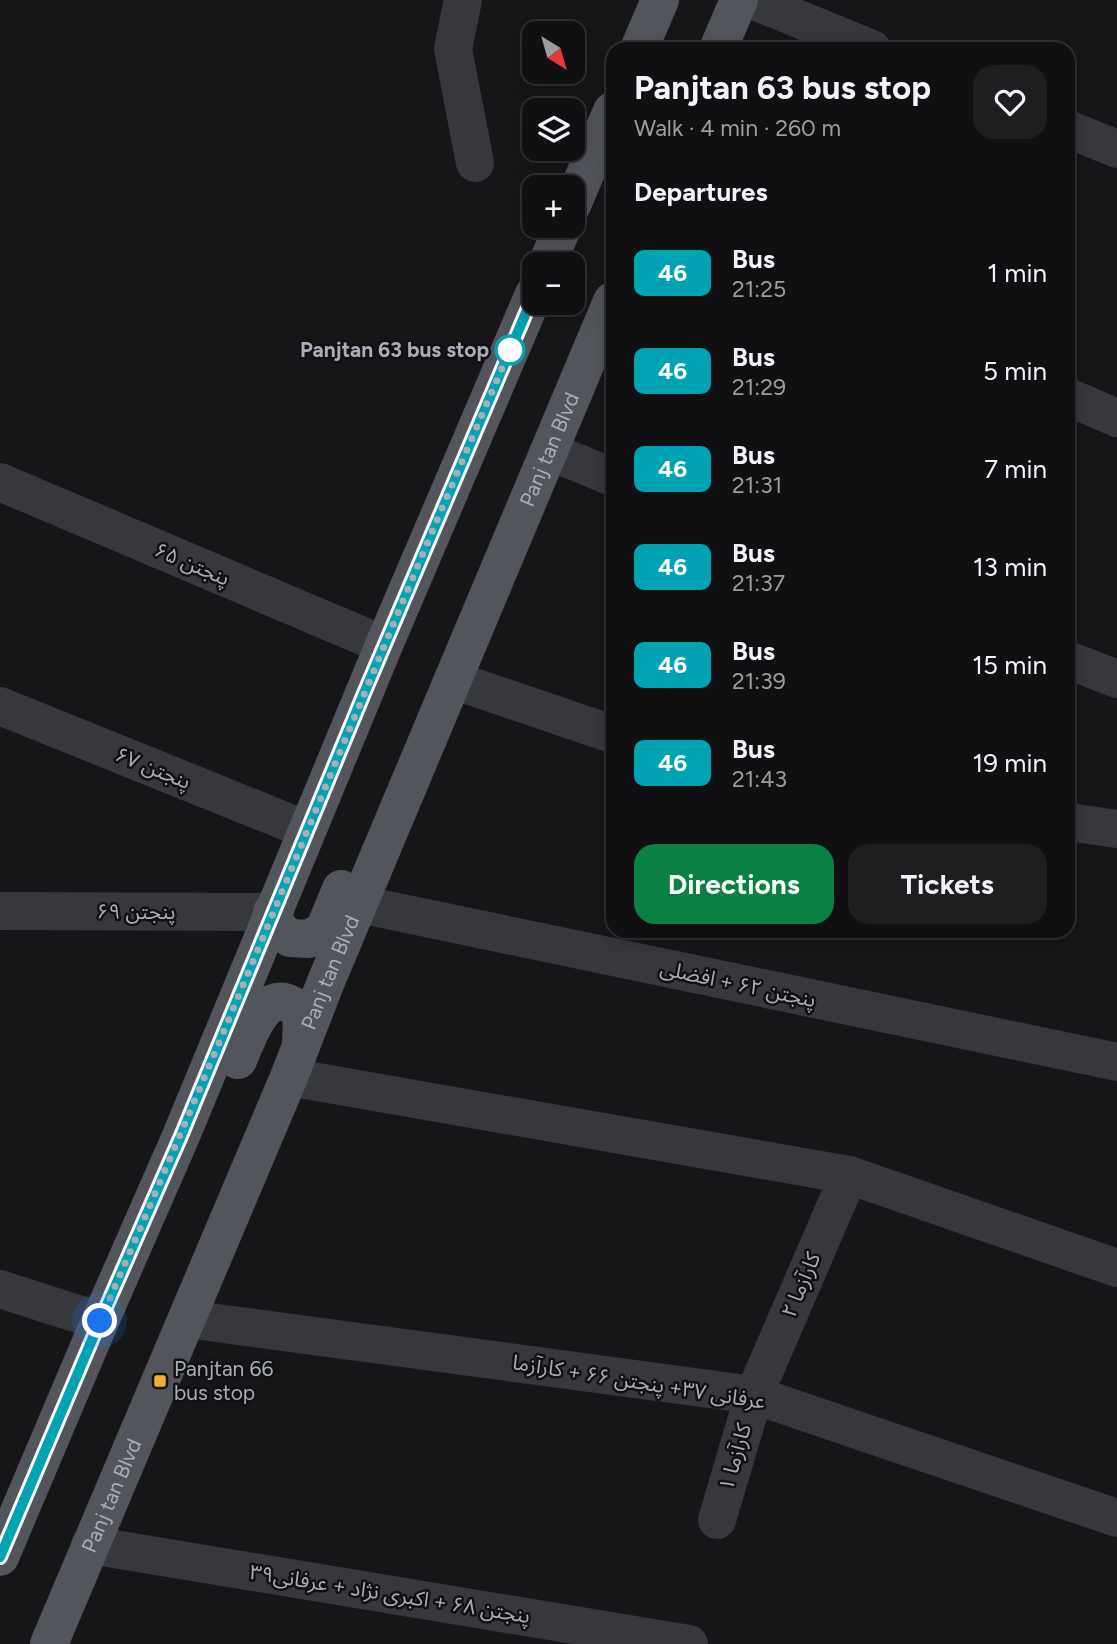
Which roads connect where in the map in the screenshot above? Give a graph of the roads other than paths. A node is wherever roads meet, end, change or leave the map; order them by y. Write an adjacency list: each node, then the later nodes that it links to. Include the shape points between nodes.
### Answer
1 (463, 0): 11 (street, via 453,49)
2 (660, 0): 5 (main road)
3 (739, 0): 6 (main road)
4 (752, 0): 7 (street)
5 (642, 42)
6 (722, 42)
7 (855, 42)
8 (606, 125): 12 (main road)
9 (1075, 132): 10 (street)
10 (1117, 149)
11 (475, 163)
12 (585, 175)
13 (525, 315): 20 (main road)
14 (606, 315): 17 (main road, Panj tan Blvd)
15 (1075, 400): 16 (street)
16 (1117, 418)
17 (549, 452): 18 (street); 22 (main road, Panj tan Blvd)
18 (606, 475)
19 (0, 482): 20 (street, پنجتن ۶۵)
20 (384, 645): 29 (main road)
21 (1075, 663): 23 (street)
22 (453, 680): 25 (street); 26 (main road, Panj tan Blvd)
23 (1117, 680)
24 (0, 706): 29 (street, پنجتن ۶۷)
25 (606, 732)
26 (401, 805): 30 (main road, Panj tan Blvd); 32 (main road, via 366,833 324,930 309,939 290,938 278,928)
27 (1075, 823): 28 (street)
28 (1117, 829)
29 (307, 830): 32 (main road)
30 (359, 904): 33 (main road, Panj tan Blvd); 34 (street, پنجتن ۶۲ + افضلی)
31 (0, 911): 32 (street, پنجتن ۶۹)
32 (272, 912): 35 (main road)
33 (295, 1061): 35 (main road, via 302,1014 293,1004 271,1004 258,1014 212,1121); 36 (street); 39 (main road, Panj tan Blvd)
34 (1117, 1062)
35 (181, 1136): 40 (main road)
36 (849, 1175): 37 (street); 41 (street, کارآزما ۲)
37 (1117, 1268)
38 (0, 1289): 40 (street)
39 (187, 1319): 41 (street, عرفانی ۳۷+ پنجتن ۶۶ + کارآزما); 44 (main road, Panj tan Blvd)
40 (100, 1321): 45 (main road)
41 (754, 1395): 42 (street, عرفانی ۳۷+ پنجتن ۶۶ + کارآزما); 43 (street, کارآزما ۱)
42 (1117, 1518)
43 (717, 1520)
44 (90, 1545): 46 (street, پنجتن ۶۸ + اکبری نژاد + عرفانی۳۹); 47 (main road, Panj tan Blvd)
45 (0, 1557)
46 (643, 1640): 48 (street, پنجتن ۶۸ + اکبری نژاد + عرفانی۳۹)
47 (49, 1644)
48 (689, 1644)

